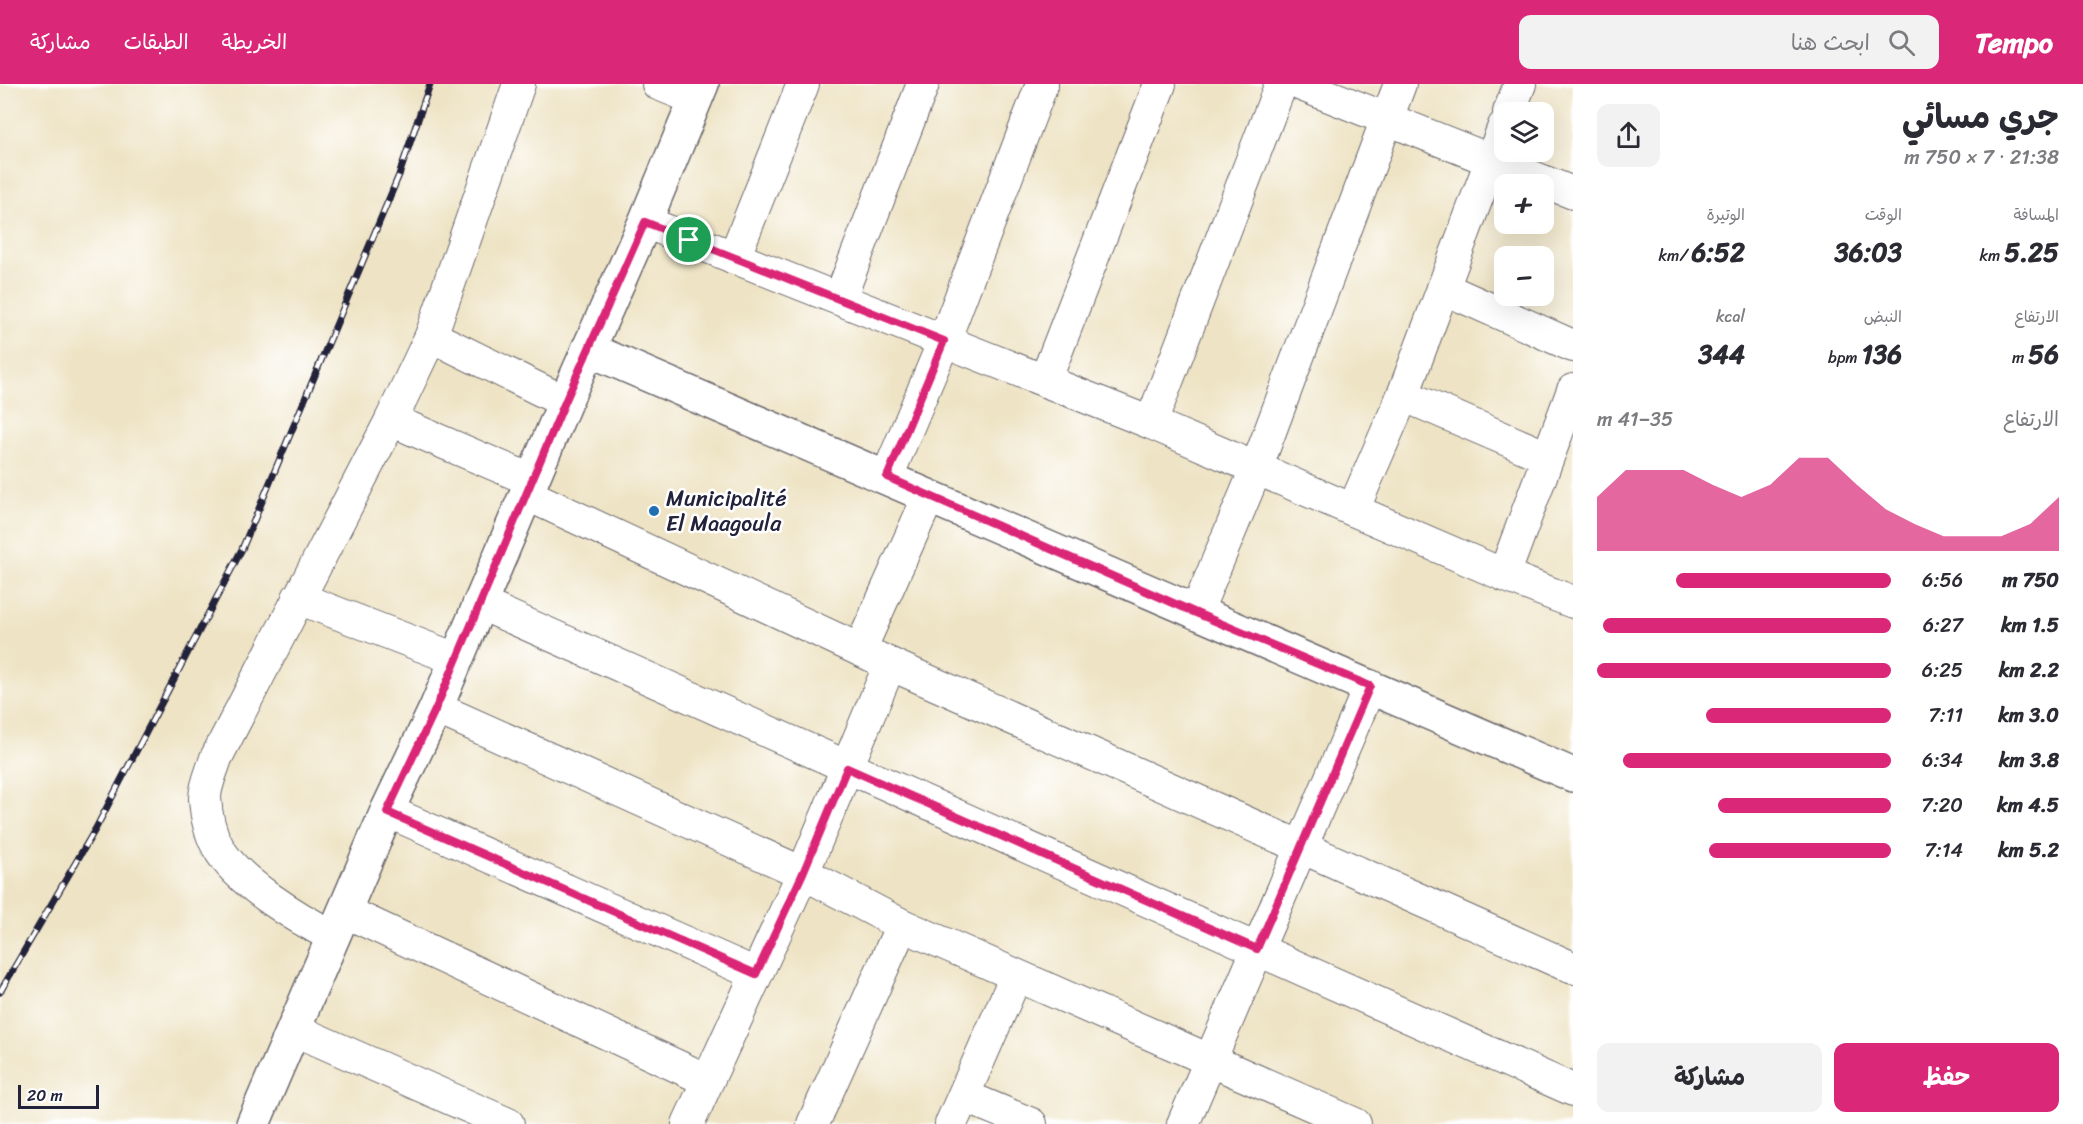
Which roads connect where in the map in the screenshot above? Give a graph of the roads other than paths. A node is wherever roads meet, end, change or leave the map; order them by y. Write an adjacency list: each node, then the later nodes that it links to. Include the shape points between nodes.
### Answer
1 (519, 84): 21 (street)
2 (658, 84): 11 (street)
3 (803, 84): 18 (street)
4 (923, 84): 20 (street)
5 (1042, 84): 22 (street)
6 (1160, 84): 25 (street)
7 (1281, 84): 30 (street)
8 (1299, 84): 13 (street)
9 (1400, 84): 13 (street)
10 (1520, 84): 12 (street)
11 (699, 92): 17 (street)
12 (1513, 102)
13 (1387, 118): 15 (street); 32 (street)
14 (1494, 155): 15 (street)
15 (1492, 161): 16 (street); 19 (street)
16 (1573, 193)
17 (645, 222): 18 (street); 24 (street)
18 (734, 258): 20 (street)
19 (1443, 288): 23 (street); 27 (street)
20 (840, 298): 22 (street)
21 (431, 336): 28 (street); 29 (street)
22 (944, 341): 25 (street); 33 (street)
23 (1573, 346)
24 (588, 350): 28 (street); 33 (street)
25 (1045, 381): 30 (street)
26 (1573, 390): 31 (street)
27 (1402, 395): 31 (street); 36 (street)
28 (565, 402): 34 (street)
29 (391, 420): 34 (street); 38 (street)
30 (1151, 423): 32 (street)
31 (1548, 457): 37 (street)
32 (1256, 469): 36 (street); 41 (street)
33 (887, 477): 35 (street)
34 (528, 487): 40 (street); 42 (street)
35 (929, 496): 41 (street); 42 (street)
36 (1353, 510): 37 (street)
37 (1504, 575): 39 (street)
38 (298, 598): 43 (street); 52 (street, via 216,758 205,795 207,820 217,847 232,868 282,907)
39 (1573, 602)
40 (479, 603): 43 (street); 47 (street)
41 (1196, 613): 45 (street)
42 (860, 650): 44 (street)
43 (456, 659): 46 (street)
44 (890, 664): 47 (street); 50 (street)
45 (1370, 686): 48 (street); 50 (street)
46 (436, 708): 49 (street); 51 (street)
47 (847, 768): 51 (street); 54 (street)
48 (1573, 774)
49 (387, 812): 52 (street); 56 (street)
50 (1300, 847): 54 (street); 55 (street)
51 (803, 873): 53 (street); 56 (street)
52 (338, 924): 58 (street); 60 (street)
53 (902, 925): 57 (street); 67 (street)
54 (1257, 949): 59 (street); 61 (street)
55 (1573, 968)
56 (756, 974): 60 (street)
57 (1016, 976): 59 (street); 62 (street)
58 (295, 1030): 64 (street); 65 (street)
59 (1211, 1060): 63 (street); 70 (street)
60 (707, 1080): 66 (street)
61 (1573, 1090)
62 (964, 1096): 68 (street); 69 (street)
63 (1337, 1120)
64 (254, 1124)
65 (508, 1124)
66 (688, 1124)
67 (813, 1124)
68 (951, 1124)
69 (1031, 1124)
70 (1183, 1124)

